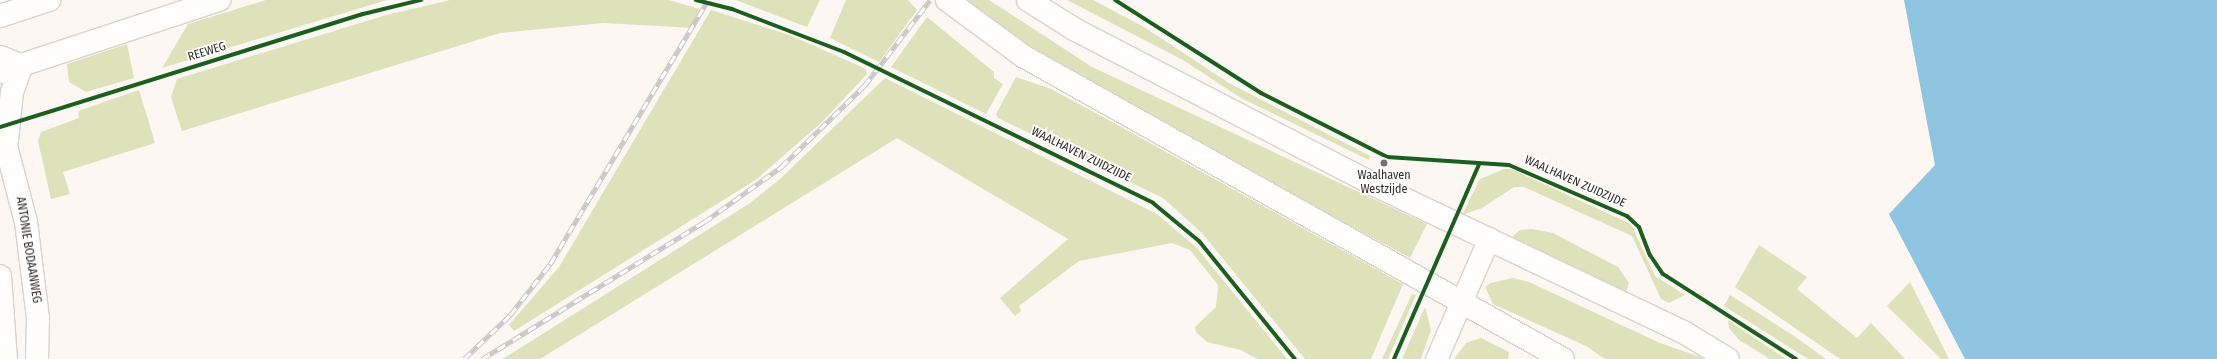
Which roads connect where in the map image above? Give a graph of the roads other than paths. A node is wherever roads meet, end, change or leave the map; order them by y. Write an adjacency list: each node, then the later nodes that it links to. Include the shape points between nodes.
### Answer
1 (49, 0): 5 (main road)
2 (219, 0): 7 (main road)
3 (947, 0): 12 (main road, via 1023,56)
4 (1028, 0): 10 (main road, via 1074,29 1377,186)
5 (0, 16)
6 (0, 56): 7 (street)
7 (22, 65): 8 (main road); 9 (main road, ANTONIE BODAANWEG, via 12,92)
8 (0, 72)
9 (3, 133): 14 (main road, ANTONIE BODAANWEG, via 31,255 38,318)
10 (1489, 238): 12 (street); 17 (main road, via 1685,333)
11 (0, 276): 13 (main road)
12 (1461, 301): 15 (street); 16 (main road)
13 (6, 359)
14 (37, 359)
15 (1436, 359)
16 (1562, 359)
17 (1728, 359)

